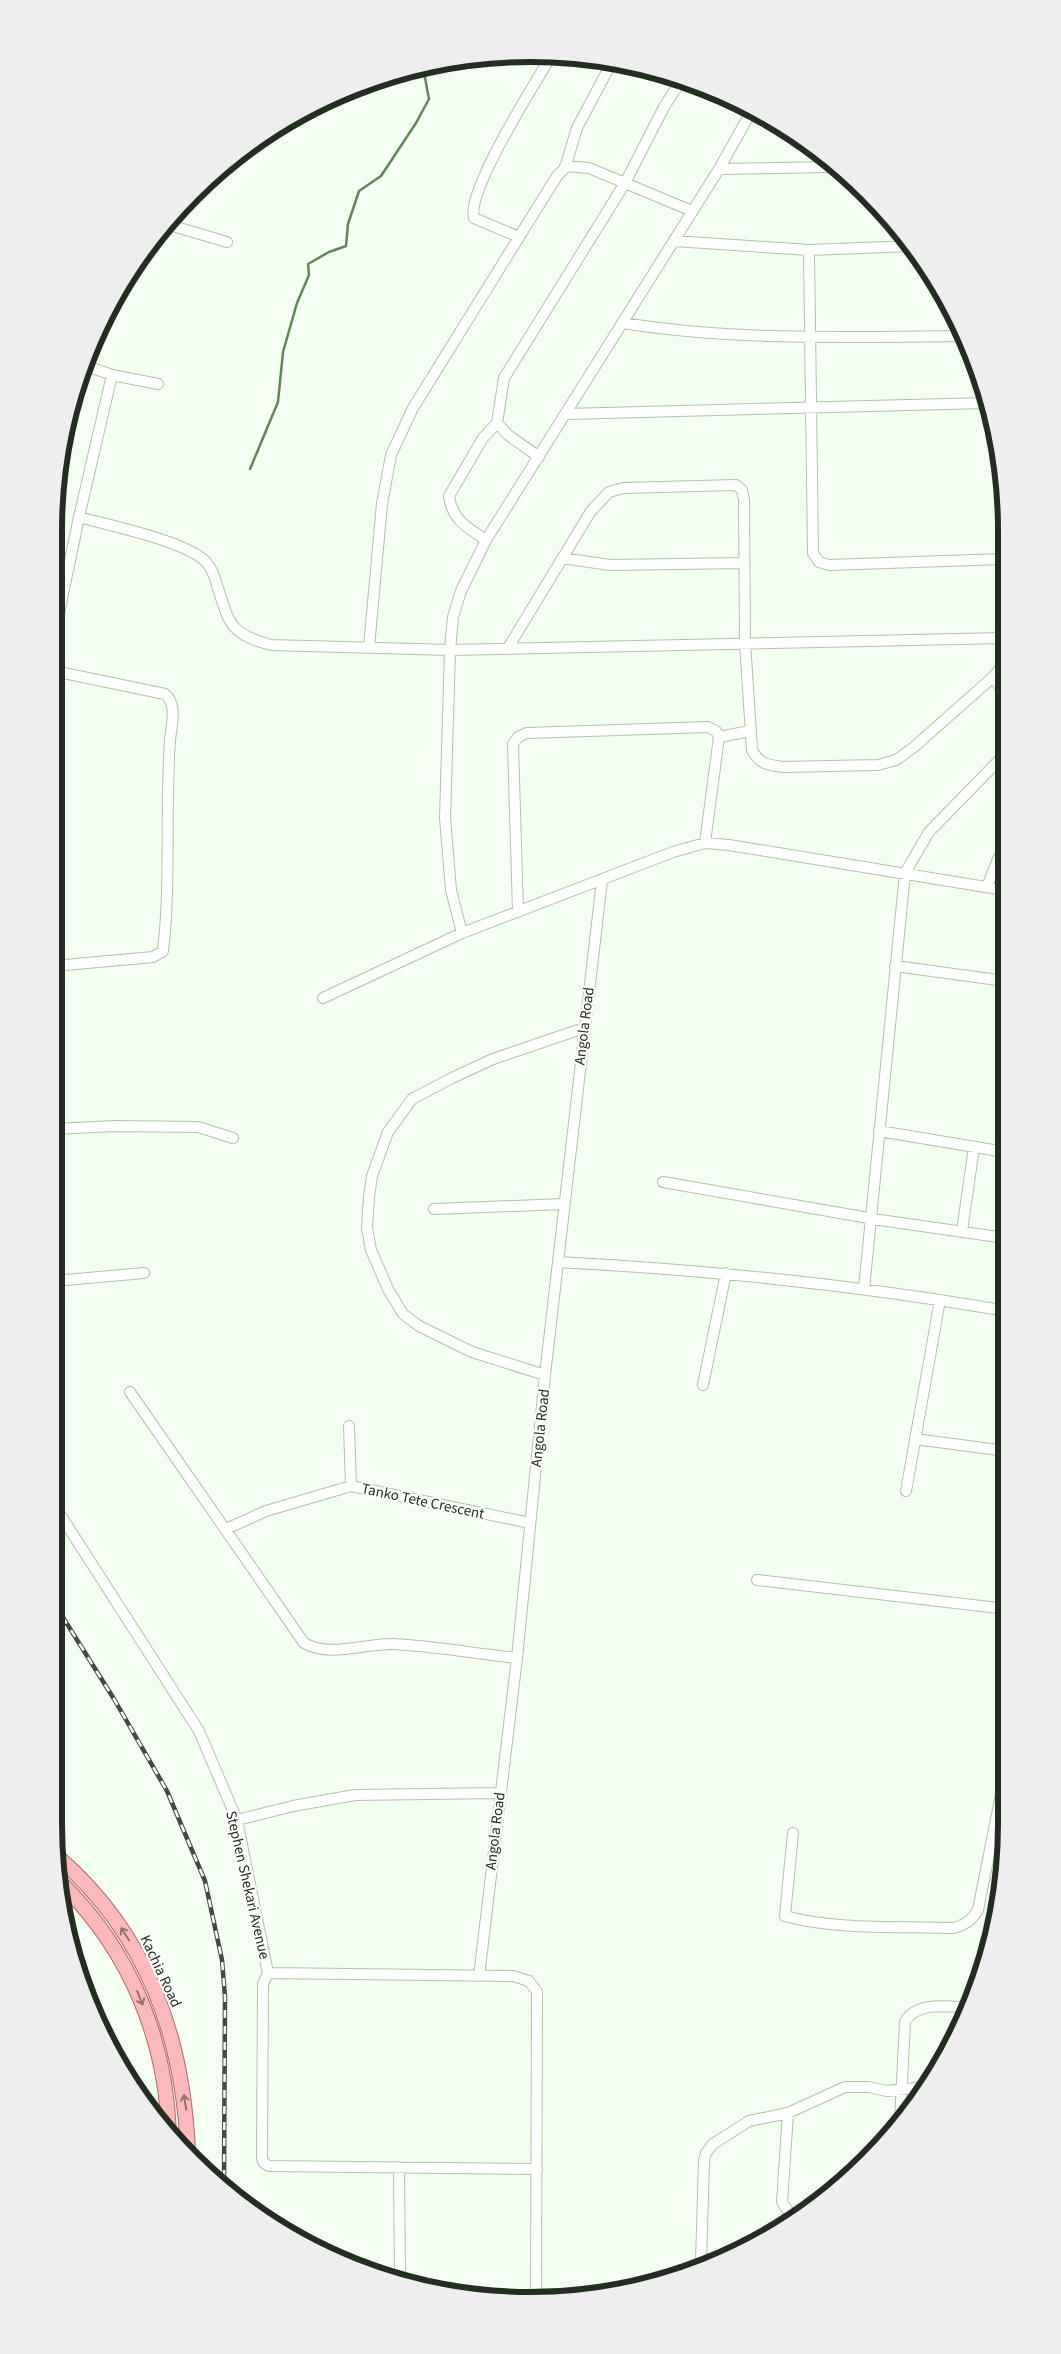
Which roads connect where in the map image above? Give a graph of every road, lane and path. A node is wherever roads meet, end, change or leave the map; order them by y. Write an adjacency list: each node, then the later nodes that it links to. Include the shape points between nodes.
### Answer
1 (547, 63): 11 (street, via 493,157 473,204 474,218)
2 (608, 69): 6 (street, via 577,128)
3 (678, 86): 8 (street)
4 (748, 117): 7 (street)
5 (820, 163): 7 (street)
6 (565, 166): 8 (street, via 589,168); 11 (street)
7 (719, 169): 9 (street)
8 (625, 183): 9 (street); 25 (street, via 504,378)
9 (692, 211): 12 (street)
10 (175, 227): 13 (street)
11 (519, 237): 35 (street, via 413,408 391,455 382,504)
12 (674, 241): 15 (street); 16 (street)
13 (227, 242)
14 (902, 246): 15 (street)
15 (809, 250): 18 (street)
16 (623, 323): 18 (street, via 704,332); 24 (street)
17 (956, 336): 18 (street)
18 (809, 337): 23 (street)
19 (92, 368): 20 (street)
20 (112, 375): 21 (street); 27 (street)
21 (158, 384)
22 (981, 403): 23 (street)
23 (810, 408): 24 (street); 30 (street, via 811,538 813,553 819,562 828,565)
24 (566, 414): 26 (street)
25 (497, 423): 26 (street); 28 (street, via 483,438 449,496 458,521)
26 (539, 457): 28 (street)
27 (78, 517): 32 (street); 35 (street, via 184,547 205,561 215,577 232,627 248,639 271,645)
28 (486, 540): 37 (street, via 461,591 453,617)
29 (562, 558): 31 (street, via 610,565); 31 (street, via 591,511 609,492 623,488 736,485 742,490 744,500); 36 (street)
30 (998, 559)
31 (744, 563): 34 (street)
32 (62, 598)
33 (998, 638): 34 (street)
34 (745, 642): 36 (street); 42 (street)
35 (369, 648): 37 (street)
36 (508, 648): 37 (street)
37 (450, 650): 52 (street, via 445,818 451,890)
38 (998, 671): 40 (street)
39 (62, 673): 53 (street, via 165,694 170,698 172,710 163,951 153,958)
40 (993, 677): 41 (street); 42 (street, via 914,747 896,760 878,765 767,765 756,759)
41 (998, 684)
42 (750, 731): 43 (street)
43 (720, 737): 45 (street); 51 (street, via 708,727 528,733 518,737 513,744)
44 (998, 761): 47 (street, via 929,832)
45 (705, 843): 47 (street); 48 (street)
46 (998, 859): 49 (street)
47 (905, 873): 49 (street); 54 (street)
48 (602, 880): 51 (street); 57 (street, Angola Road)
49 (987, 887): 50 (street)
50 (998, 889)
51 (518, 912): 52 (street)
52 (462, 933): 56 (street)
53 (62, 965)
54 (895, 966): 55 (street); 59 (street)
55 (998, 979)
56 (323, 998)
57 (584, 1028): 64 (street, Angola Road); 76 (street, via 493,1059 412,1099 388,1132 372,1176 369,1197 371,1250 388,1289 404,1314 419,1326 472,1352)
58 (62, 1129): 60 (street, via 198,1127)
59 (880, 1131): 61 (street); 66 (street)
60 (233, 1138)
61 (974, 1147): 62 (street); 67 (street)
62 (998, 1151)
63 (663, 1182): 66 (street)
64 (564, 1204): 65 (street); 69 (street, Angola Road)
65 (434, 1209)
66 (870, 1217): 67 (street); 73 (street)
67 (962, 1231): 68 (street)
68 (998, 1237)
69 (558, 1262): 71 (street); 76 (street, Angola Road)
70 (144, 1273): 72 (street)
71 (726, 1273): 73 (street); 77 (street)
72 (62, 1280)
73 (864, 1289): 74 (street)
74 (940, 1300): 75 (street); 80 (street)
75 (998, 1310)
76 (545, 1375): 85 (street, Angola Road)
77 (703, 1385)
78 (130, 1392): 86 (street)
79 (349, 1426): 82 (street)
80 (915, 1440): 81 (street); 83 (street)
81 (998, 1451)
82 (351, 1486): 85 (street, Tanko Tete Crescent); 86 (street, Tanko Tete Crescent, via 266,1511)
83 (906, 1490)
84 (62, 1517): 92 (street, Stephen Shekari Avenue, via 199,1731)
85 (530, 1523): 89 (street, Angola Road)
86 (226, 1529): 89 (street, via 304,1643 313,1648 327,1651 394,1644)
87 (757, 1580): 88 (street)
88 (998, 1608)
89 (516, 1658): 90 (street, Angola Road)
90 (500, 1793): 92 (street, via 355,1795); 97 (street, Angola Road)
91 (998, 1809): 93 (street, via 978,1910 972,1920 954,1928 830,1924 785,1916)
92 (237, 1820): 96 (street, Stephen Shekari Avenue)
93 (792, 1833)
94 (65, 1864): 104 (main road, Kachia Road, one-way to 94, via 186,2112 175,2051 155,1989 141,1960 106,1907)
95 (68, 1890): 103 (main road, Kachia Road, one-way to 103, via 108,1939 138,1993 159,2053)
96 (268, 1973): 97 (street); 105 (street, Stephen Shekari Avenue, via 263,1984 264,2163 269,2166)
97 (479, 1976): 106 (street, via 513,1976 529,1981 538,1992)
98 (961, 2007): 100 (street, via 931,2007 908,2015)
99 (917, 2088): 100 (street)
100 (902, 2090): 101 (street); 102 (street, via 845,2087)
101 (901, 2109)
102 (788, 2113): 107 (street, via 782,2202); 108 (street, via 748,2121 713,2144 706,2153)
103 (168, 2119)
104 (187, 2141)
105 (399, 2168): 106 (street); 109 (street)
106 (537, 2170): 110 (street)
107 (791, 2213)
108 (701, 2259)
109 (400, 2273)
110 (536, 2292)

